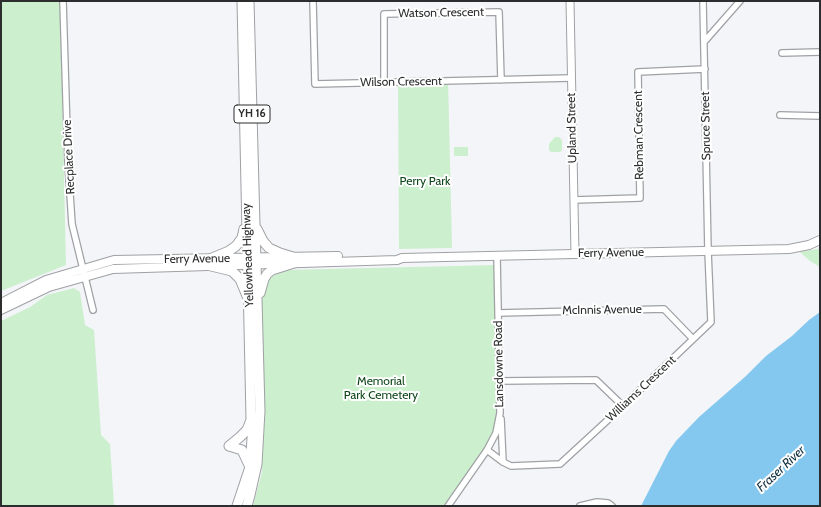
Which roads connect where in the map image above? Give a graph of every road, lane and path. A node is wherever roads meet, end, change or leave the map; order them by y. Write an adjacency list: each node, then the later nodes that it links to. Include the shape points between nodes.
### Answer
1 (62, 1): 29 (street, Recplace Drive, via 72,224)
2 (235, 1): 9 (highway)
3 (242, 1): 9 (highway, Yellowhead Highway / YH 16)
4 (313, 1): 16 (street, Wilson Crescent, via 315,84)
5 (570, 1): 14 (street, Upland Street)
6 (703, 1): 10 (street, Spruce Street)
7 (740, 1): 10 (street)
8 (249, 4): 21 (highway, Yellowhead Highway / YH 16)
9 (242, 21): 20 (highway, Yellowhead Highway / YH 16)
10 (704, 42): 13 (street, Spruce Street)
11 (782, 52): 12 (street)
12 (820, 52)
13 (705, 69): 19 (street, Rebman Crescent, via 638,72 640,198); 23 (street, Spruce Street)
14 (571, 78): 15 (street, Wilson Crescent); 19 (street, Upland Street)
15 (501, 80): 16 (street, Wilson Crescent); 16 (street, Watson Crescent, via 499,12 384,14)
16 (384, 82)
17 (780, 115): 18 (street)
18 (820, 116)
19 (574, 200): 24 (street, Upland Street)
20 (246, 222): 27 (highway, Yellowhead Highway / YH 16); 28 (highway, via 242,238 236,246)
21 (256, 228): 26 (highway, via 269,248); 27 (highway, Yellowhead Highway / YH 16)
22 (820, 240): 23 (main road, Ferry Avenue, via 789,249)
23 (708, 251): 24 (main road, Ferry Avenue); 35 (street, Williams Crescent, via 711,322)
24 (575, 254): 25 (main road, Ferry Avenue)
25 (497, 256): 26 (main road, Ferry Avenue, via 397,260); 34 (street, Lansdowne Road)
26 (294, 260): 27 (main road, Ferry Avenue); 30 (highway, via 267,274)
27 (252, 261): 28 (main road, Ferry Avenue); 30 (highway, Yellowhead Highway / YH 16)
28 (209, 262): 29 (main road, Ferry Avenue); 30 (highway, via 232,272 240,279)
29 (84, 273): 31 (main road, Ferry Avenue, via 46,280); 32 (main road, Ferry Avenue); 33 (street, Recplace Drive)
30 (253, 301): 39 (highway, Yellowhead Highway / YH 16); 44 (highway, Yellowhead Highway / YH 16, via 260,411 257,464)
31 (1, 303)
32 (1, 310)
33 (93, 310)
34 (498, 313): 35 (street, McInnis Avenue, via 664,309); 36 (street, Lansdowne Road)
35 (693, 339): 37 (street, Williams Crescent)
36 (500, 382): 37 (street, via 596,380); 38 (street, Lansdowne Road)
37 (623, 406): 41 (street, Williams Crescent, via 560,464 511,466)
38 (500, 413): 40 (street, Lansdowne Road, via 496,433); 41 (street)
39 (252, 419): 42 (highway, Yellowhead Highway / YH 16); 42 (highway, via 247,430 229,446 242,450)
40 (487, 450): 41 (street, Williams Crescent); 45 (street, Lansdowne Road)
41 (503, 462)
42 (250, 466): 43 (highway, Yellowhead Highway / YH 16)
43 (237, 506)
44 (247, 506)
45 (448, 506)
46 (580, 506): 47 (street, via 597,502)
47 (612, 506)

